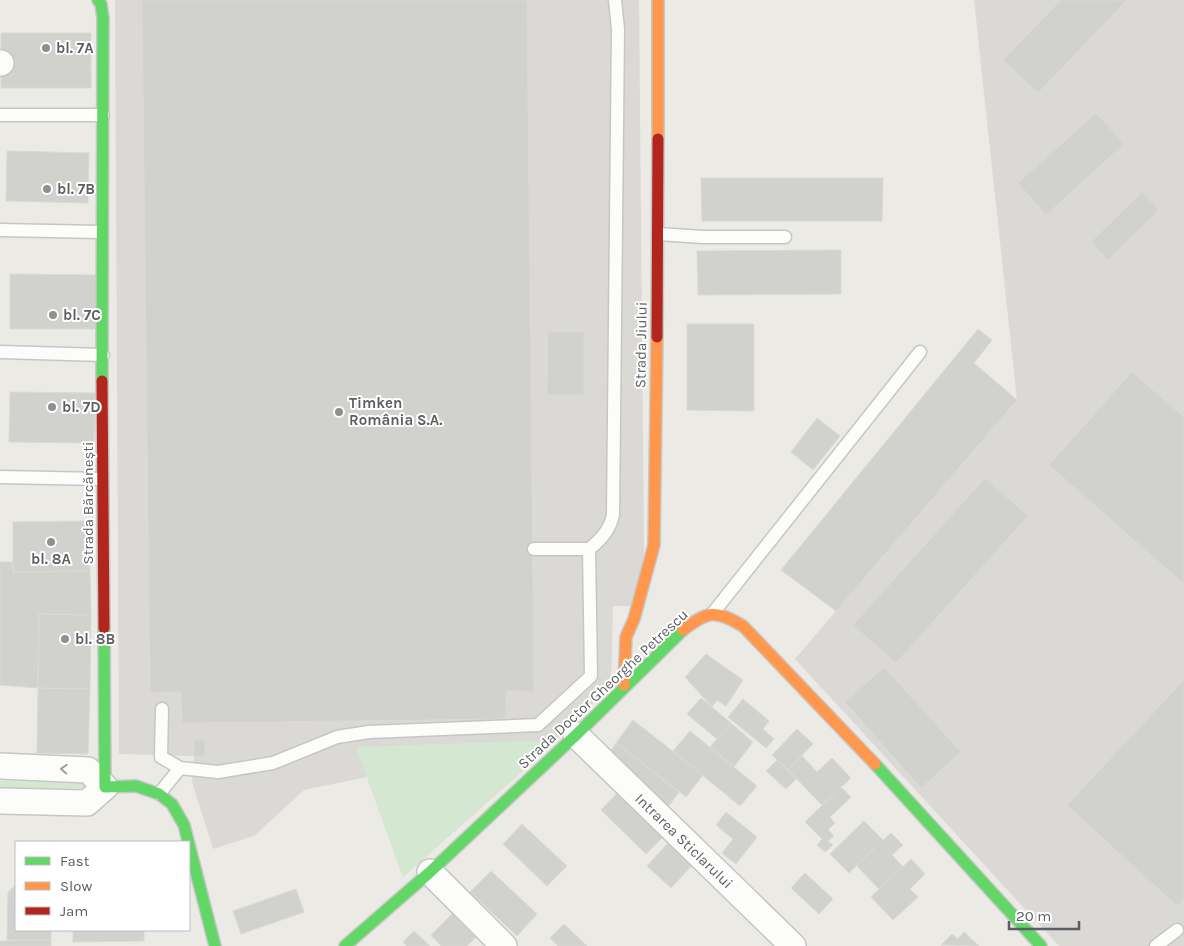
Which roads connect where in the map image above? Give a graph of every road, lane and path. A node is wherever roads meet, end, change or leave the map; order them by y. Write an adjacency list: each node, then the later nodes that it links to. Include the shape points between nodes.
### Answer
1 (98, 0): 5 (street, Strada Bărcănești, via 102,4 103,18)
2 (615, 0): 16 (lane, via 618,29 613,515 611,526)
3 (658, 0): 8 (street, Strada Jiului)
4 (0, 115): 5 (lane)
5 (103, 115): 7 (street, Strada Bărcănești)
6 (0, 230): 7 (lane)
7 (101, 232): 12 (street, Strada Bărcănești)
8 (658, 234): 9 (lane); 18 (street, Strada Jiului, via 654,546 626,637)
9 (785, 236)
10 (0, 352): 12 (lane)
11 (920, 352): 17 (lane)
12 (103, 355): 14 (street, Strada Bărcănești)
13 (0, 477): 14 (lane)
14 (102, 479): 23 (street, Strada Bărcănești)
15 (534, 549): 16 (lane)
16 (589, 549): 22 (lane, via 591,676 538,725 369,732 337,737 273,763 218,772)
17 (713, 613): 18 (street, Strada Doctor Gheorghe Petrescu, via 700,617 679,633); 34 (street, Strada Doctor Gheorghe Petrescu, via 742,626 815,700)
18 (624, 685): 20 (street, Strada Doctor Gheorghe Petrescu)
19 (162, 709): 22 (lane, via 161,757)
20 (576, 735): 28 (street, Strada Doctor Gheorghe Petrescu); 33 (street, Intrarea Sticlarului)
21 (0, 766): 23 (street, one-way to 21, via 88,770)
22 (180, 768): 24 (lane)
23 (105, 788): 24 (street, via 136,786); 25 (street, via 87,803)
24 (159, 794): 26 (street, via 172,804 184,825)
25 (0, 801)
26 (188, 841)
27 (190, 848): 30 (street)
28 (430, 872): 31 (street, Strada Doctor Gheorghe Petrescu); 32 (street)
29 (1177, 930): 35 (lane)
30 (215, 946)
31 (346, 946)
32 (504, 946)
33 (793, 946)
34 (1041, 946)
35 (1156, 946)

